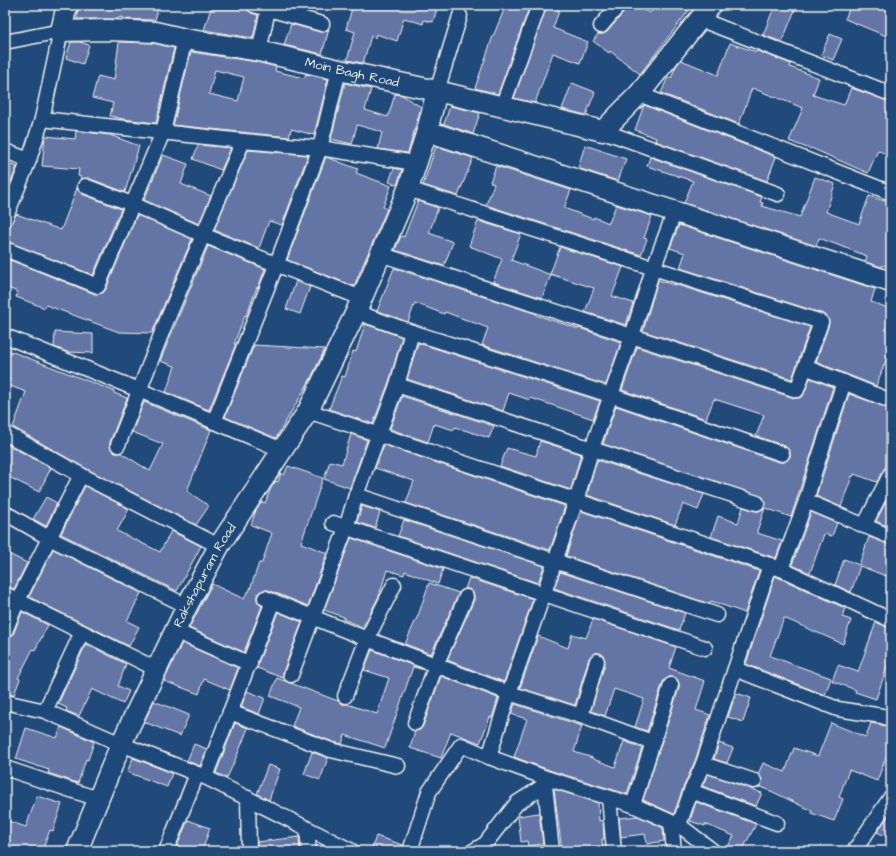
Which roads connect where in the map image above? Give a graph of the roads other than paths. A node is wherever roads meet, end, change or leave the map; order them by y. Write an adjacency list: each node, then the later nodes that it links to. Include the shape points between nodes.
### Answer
1 (67, 5): 10 (street)
2 (254, 5): 5 (street)
3 (539, 5): 18 (street)
4 (619, 5): 9 (street)
5 (268, 10): 8 (street); 13 (street)
6 (705, 12): 16 (street); 17 (street)
7 (460, 16): 15 (street)
8 (322, 24)
9 (601, 26)
10 (61, 31): 11 (street, Moin Bagh Road, via 155,32); 12 (street); 19 (street)
11 (185, 39): 13 (street, Moin Bagh Road); 22 (street)
12 (5, 42)
13 (259, 51): 14 (street, Moin Bagh Road)
14 (338, 70): 15 (street, Moin Bagh Road); 24 (street)
15 (437, 91): 18 (street, Moin Bagh Road); 20 (street)
16 (639, 94): 21 (street); 30 (street)
17 (891, 94)
18 (502, 107): 21 (street, Moin Bagh Road)
19 (42, 119): 22 (street); 26 (street)
20 (427, 131): 27 (street); 33 (street)
21 (603, 131): 31 (street)
22 (163, 132): 23 (street); 32 (street)
23 (243, 141): 24 (street); 35 (street)
24 (320, 148): 27 (street); 38 (street)
25 (5, 151): 26 (street)
26 (29, 160): 34 (street)
27 (416, 163): 29 (street)
28 (85, 186): 32 (street)
29 (408, 189): 37 (street); 39 (street)
30 (891, 193)
31 (778, 194)
32 (132, 204): 35 (street); 36 (street, via 98,286)
33 (675, 212): 39 (street); 40 (street)
34 (5, 219)
35 (204, 235): 38 (street); 48 (street)
36 (5, 249)
37 (380, 254): 41 (street); 44 (street)
38 (278, 263): 41 (street); 52 (street)
39 (653, 269): 44 (street); 45 (street, via 821,322)
40 (891, 282)
41 (358, 305): 42 (street); 51 (street, Rakshapuram Road)
42 (412, 332): 47 (street); 49 (street)
43 (5, 336): 48 (street)
44 (632, 336): 45 (street, via 797,390); 49 (street)
45 (805, 367): 46 (street)
46 (844, 382): 50 (street); 63 (street)
47 (397, 385): 54 (street); 56 (street)
48 (139, 390): 52 (street); 55 (street)
49 (610, 395): 56 (street); 58 (street)
50 (891, 401)
51 (308, 411): 54 (street); 57 (street, Rakshapuram Road)
52 (214, 422): 57 (street)
53 (5, 433): 60 (street)
54 (379, 435): 61 (street); 62 (street)
55 (118, 445)
56 (592, 448): 62 (street); 64 (street)
57 (282, 450): 71 (street, Rakshapuram Road)
58 (782, 454)
59 (891, 473): 67 (street)
60 (81, 475): 70 (street); 71 (street)
61 (356, 495): 68 (street); 72 (street)
62 (576, 501): 72 (street); 73 (street)
63 (806, 501): 67 (street); 73 (street)
64 (757, 503)
65 (5, 513): 70 (street)
66 (333, 523): 68 (street)
67 (864, 526): 69 (street)
68 (346, 528): 76 (street); 81 (street)
69 (891, 537)
70 (49, 538): 78 (street); 79 (street)
71 (219, 546): 79 (street, Rakshapuram Road)
72 (555, 560): 76 (street); 80 (street)
73 (776, 567): 82 (street); 92 (street)
74 (394, 585): 86 (street)
75 (5, 594): 78 (street)
76 (544, 594): 87 (street); 95 (street)
77 (466, 596): 90 (street)
78 (18, 600): 83 (street); 85 (street)
79 (187, 606): 84 (street, Rakshapuram Road)
80 (717, 615)
81 (313, 617): 86 (street); 89 (street, via 269,599); 93 (street)
82 (891, 620)
83 (5, 631)
84 (175, 631): 89 (street); 91 (street, Rakshapuram Road)
85 (82, 632): 91 (street); 98 (street)
86 (367, 639): 90 (street); 96 (street)
87 (705, 648)
88 (597, 661): 100 (street)
89 (250, 664): 99 (street)
90 (436, 665): 95 (street); 102 (street)
91 (156, 669): 104 (street, Rakshapuram Road)
92 (735, 669): 101 (street, via 838,709); 106 (street)
93 (291, 675)
94 (671, 684): 103 (street)
95 (509, 693): 100 (street); 105 (street)
96 (345, 696)
97 (5, 702): 98 (street)
98 (45, 711): 104 (street)
99 (230, 712): 107 (street, via 331,750); 109 (street)
100 (581, 716): 103 (street)
101 (891, 719)
102 (416, 724)
103 (652, 742): 117 (street)
104 (121, 744): 109 (street); 116 (street, Rakshapuram Road)
105 (489, 758): 111 (street); 127 (street, via 461,745 429,792)
106 (703, 764): 110 (street); 112 (street)
107 (398, 766)
108 (5, 768): 116 (street)
109 (201, 775): 114 (street); 123 (street)
110 (754, 781)
111 (547, 782): 115 (street); 121 (street, via 517,803); 128 (street)
112 (691, 791): 118 (street); 119 (street)
113 (891, 797): 132 (street)
114 (248, 798): 120 (street); 124 (street)
115 (609, 798): 117 (street); 129 (street)
116 (98, 799): 122 (street, Rakshapuram Road)
117 (633, 805): 119 (street)
118 (777, 823)
119 (675, 824): 130 (street); 131 (street)
120 (307, 829): 125 (street); 126 (street)
121 (481, 849)
122 (77, 851)
123 (166, 851)
124 (249, 851)
125 (309, 851)
126 (352, 851)
127 (410, 851)
128 (552, 851)
129 (614, 851)
130 (674, 851)
131 (713, 851)
132 (854, 851)

